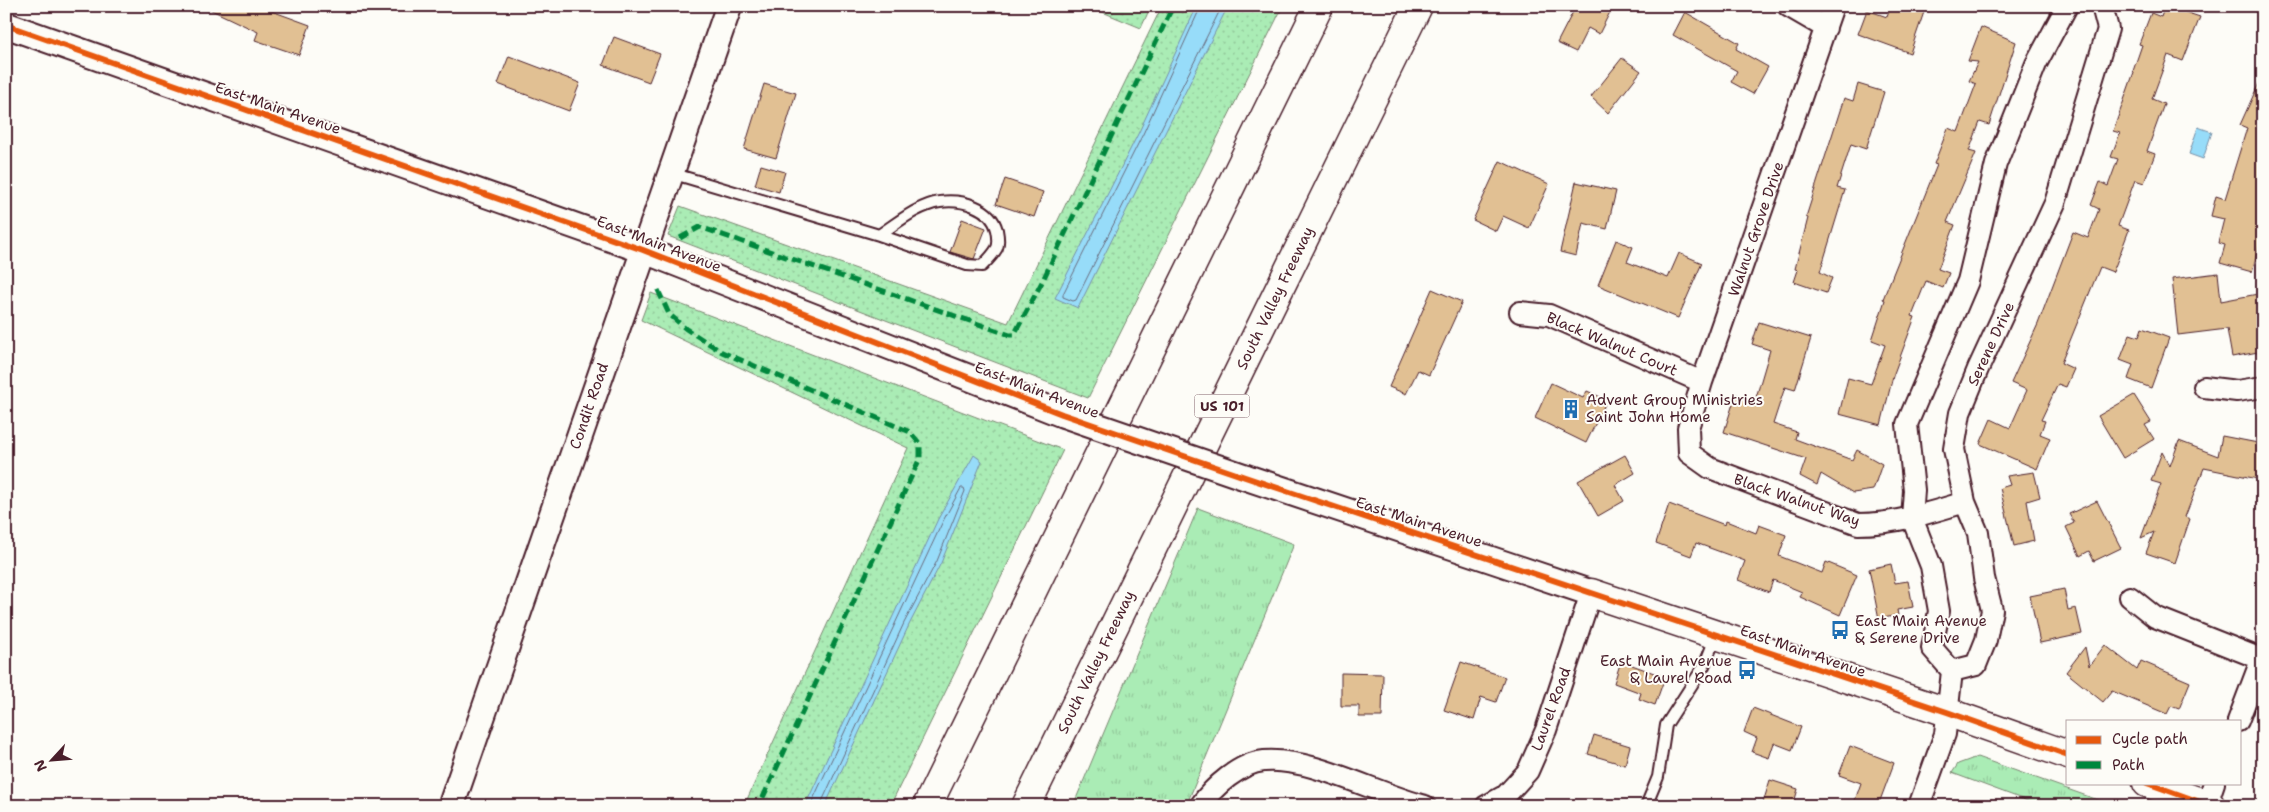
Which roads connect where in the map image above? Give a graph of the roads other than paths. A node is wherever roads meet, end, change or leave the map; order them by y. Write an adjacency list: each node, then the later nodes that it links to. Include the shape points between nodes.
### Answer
1 (729, 6): 10 (street, Condit Road)
2 (1319, 6): 31 (main road)
3 (1418, 6): 32 (main road, South Valley Freeway / US 101)
4 (1788, 6): 9 (street)
5 (1833, 6): 9 (street, Walnut Grove Drive)
6 (2067, 6): 19 (street, via 2036,64 1996,164 1968,281 1907,424 1914,490)
7 (2102, 6): 18 (street, Serene Drive, via 2108,29 2055,203 1960,413 1954,449)
8 (6, 25): 12 (street, East Main Avenue)
9 (1826, 28): 14 (street, Walnut Grove Drive)
10 (670, 172): 11 (lane); 12 (street, Condit Road)
11 (879, 235): 11 (lane, via 967,265 982,266 998,247 994,220 981,208 958,202 926,206)
12 (643, 250): 20 (street, East Main Avenue, bridge, via 1062,414); 30 (street, Condit Road)
13 (1520, 312): 14 (street, Black Walnut Court, via 1549,315)
14 (1702, 382): 17 (street, Walnut Grove Drive, via 1688,428)
15 (2263, 386): 16 (street, via 2237,391)
16 (2204, 387)
17 (1689, 453): 19 (street, Black Walnut Way, via 1710,468 1858,524 1881,524)
18 (1965, 502): 19 (street, Black Walnut Way); 24 (street, Serene Drive, via 1978,533 1992,610 1986,640 1976,664)
19 (1912, 518): 24 (street, via 1932,566 1939,611 1932,648)
20 (1591, 593): 22 (main road, East Main Avenue); 35 (street, Laurel Road, via 1546,730 1528,771 1506,795)
21 (2130, 597): 23 (street, via 2155,617)
22 (1716, 635): 25 (main road, East Main Avenue); 36 (lane, via 1704,666 1666,725 1658,777)
23 (2262, 657): 26 (street)
24 (1952, 671): 25 (street)
25 (1947, 712): 27 (main road, East Main Avenue); 37 (street, via 1945,734)
26 (2238, 720)
27 (2066, 754)
28 (2151, 784): 29 (main road)
29 (2209, 800)
30 (451, 806)
31 (927, 806)
32 (1026, 806)
33 (1200, 806): 34 (street, via 1209,793 1235,772 1263,761 1298,763)
34 (1425, 806)
35 (1486, 806)
36 (1646, 806)
37 (1919, 806)

